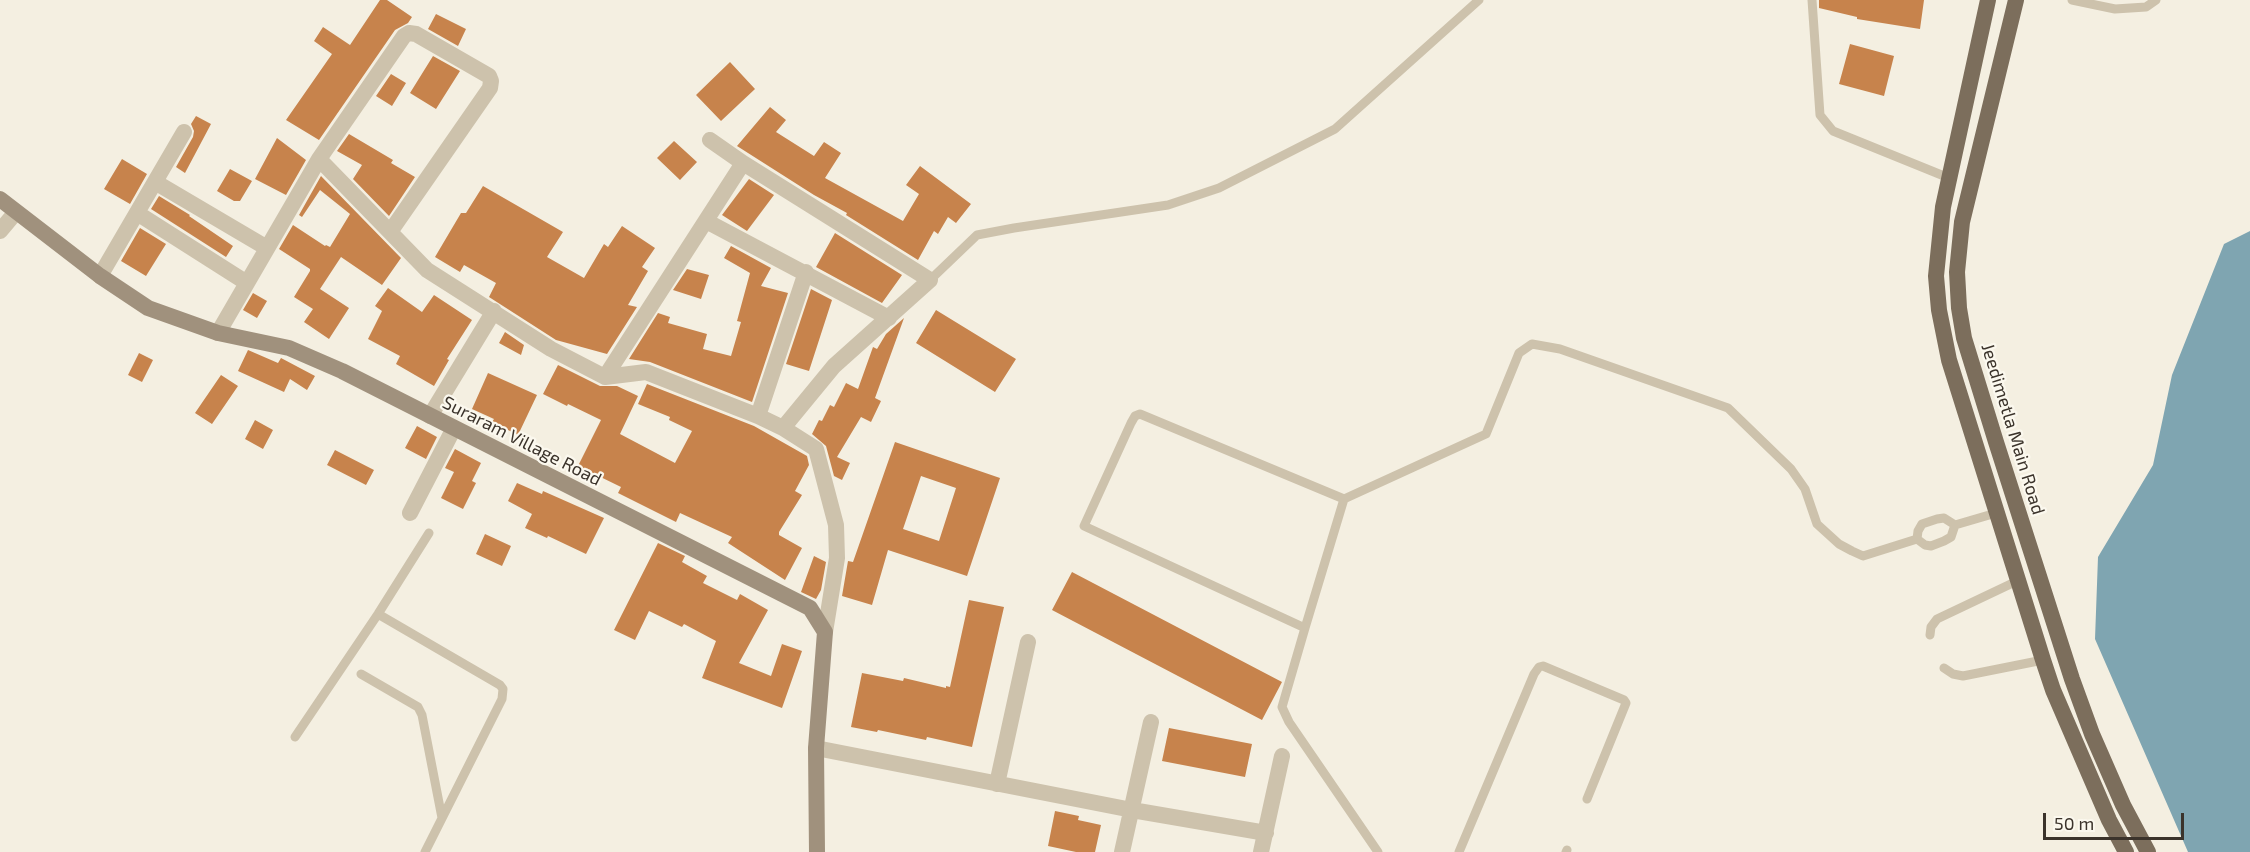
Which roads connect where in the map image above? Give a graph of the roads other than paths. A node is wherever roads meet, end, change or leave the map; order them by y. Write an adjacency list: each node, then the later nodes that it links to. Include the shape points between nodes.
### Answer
1 (1479, 0): 22 (lane, via 1335,129 1304,145 1219,188 1168,205 977,235)
2 (1812, 0): 11 (lane, via 1820,115 1833,131)
3 (1988, 0): 11 (main road)
4 (2016, 0): 63 (main road, Jeedimetla Main Road, via 1962,222 1957,272 1959,308 1989,422 2072,679 2123,805)
5 (2072, 0): 6 (lane, via 2115,9 2146,7)
6 (2156, 0)
7 (184, 132): 12 (street)
8 (710, 140): 10 (street)
9 (320, 159): 18 (street); 18 (street, via 409,33 489,76 490,88); 19 (street)
10 (743, 163): 16 (street); 22 (street)
11 (1949, 178): 34 (main road, via 1937,268 1939,310 1949,360)
12 (155, 182): 15 (street); 19 (street)
13 (0, 199): 14 (main road, Suraram Village Road)
14 (16, 212): 17 (street); 21 (main road, Suraram Village Road)
15 (137, 213): 21 (street); 23 (street)
16 (706, 221): 20 (street); 27 (street)
17 (0, 231)
18 (390, 232): 24 (street, via 426,270)
19 (267, 248): 23 (street)
20 (806, 272): 25 (street); 29 (street)
21 (100, 276): 26 (main road, Suraram Village Road, via 148,308)
22 (930, 280): 25 (street)
23 (247, 283): 26 (street)
24 (494, 311): 27 (street, via 551,349); 28 (street)
25 (889, 318): 31 (street, via 834,366)
26 (218, 333): 28 (main road, Suraram Village Road, via 289,348)
27 (605, 377): 29 (street, via 646,372)
28 (430, 416): 30 (main road, Suraram Village Road)
29 (758, 416): 31 (street)
30 (454, 428): 33 (street); 41 (main road, Suraram Village Road, via 810,608)
31 (783, 428): 41 (street, via 816,449 836,525 837,558)
32 (1344, 499): 37 (lane, via 1486,435 1519,353 1532,344 1560,349 1728,408 1791,469 1805,489 1816,524 1852,551 1863,556); 40 (lane); 40 (lane, via 1140,414 1131,423 1085,522 1084,526 1094,531)
33 (410, 513)
34 (1996, 513): 35 (lane); 38 (main road)
35 (1955, 525): 37 (lane, via 1951,537 1944,542 1931,546); 37 (lane, via 1944,518 1929,521 1922,524)
36 (429, 533): 39 (lane)
37 (1917, 539)
38 (2017, 581): 42 (lane, via 1937,619); 44 (main road)
39 (378, 614): 48 (lane); 54 (lane, via 503,689 502,699)
40 (1305, 628): 60 (lane, via 1282,707)
41 (825, 632): 49 (main road)
42 (1930, 635)
43 (1028, 642): 51 (street)
44 (2043, 660): 45 (lane, via 1963,676); 62 (main road)
45 (1944, 668)
46 (361, 674): 54 (lane, via 418,707)
47 (1151, 722): 53 (street)
48 (295, 737)
49 (816, 748): 51 (street); 57 (main road)
50 (1282, 756): 55 (street)
51 (997, 784): 53 (street)
52 (1587, 800): 61 (lane, via 1626,703 1539,667)
53 (1132, 810): 55 (street); 58 (street)
54 (442, 818): 56 (lane)
55 (1266, 834): 59 (street)
56 (425, 852)
57 (817, 852)
58 (1122, 852)
59 (1262, 852)
60 (1378, 852)
61 (1459, 852)
62 (2126, 852)
63 (2148, 852)

